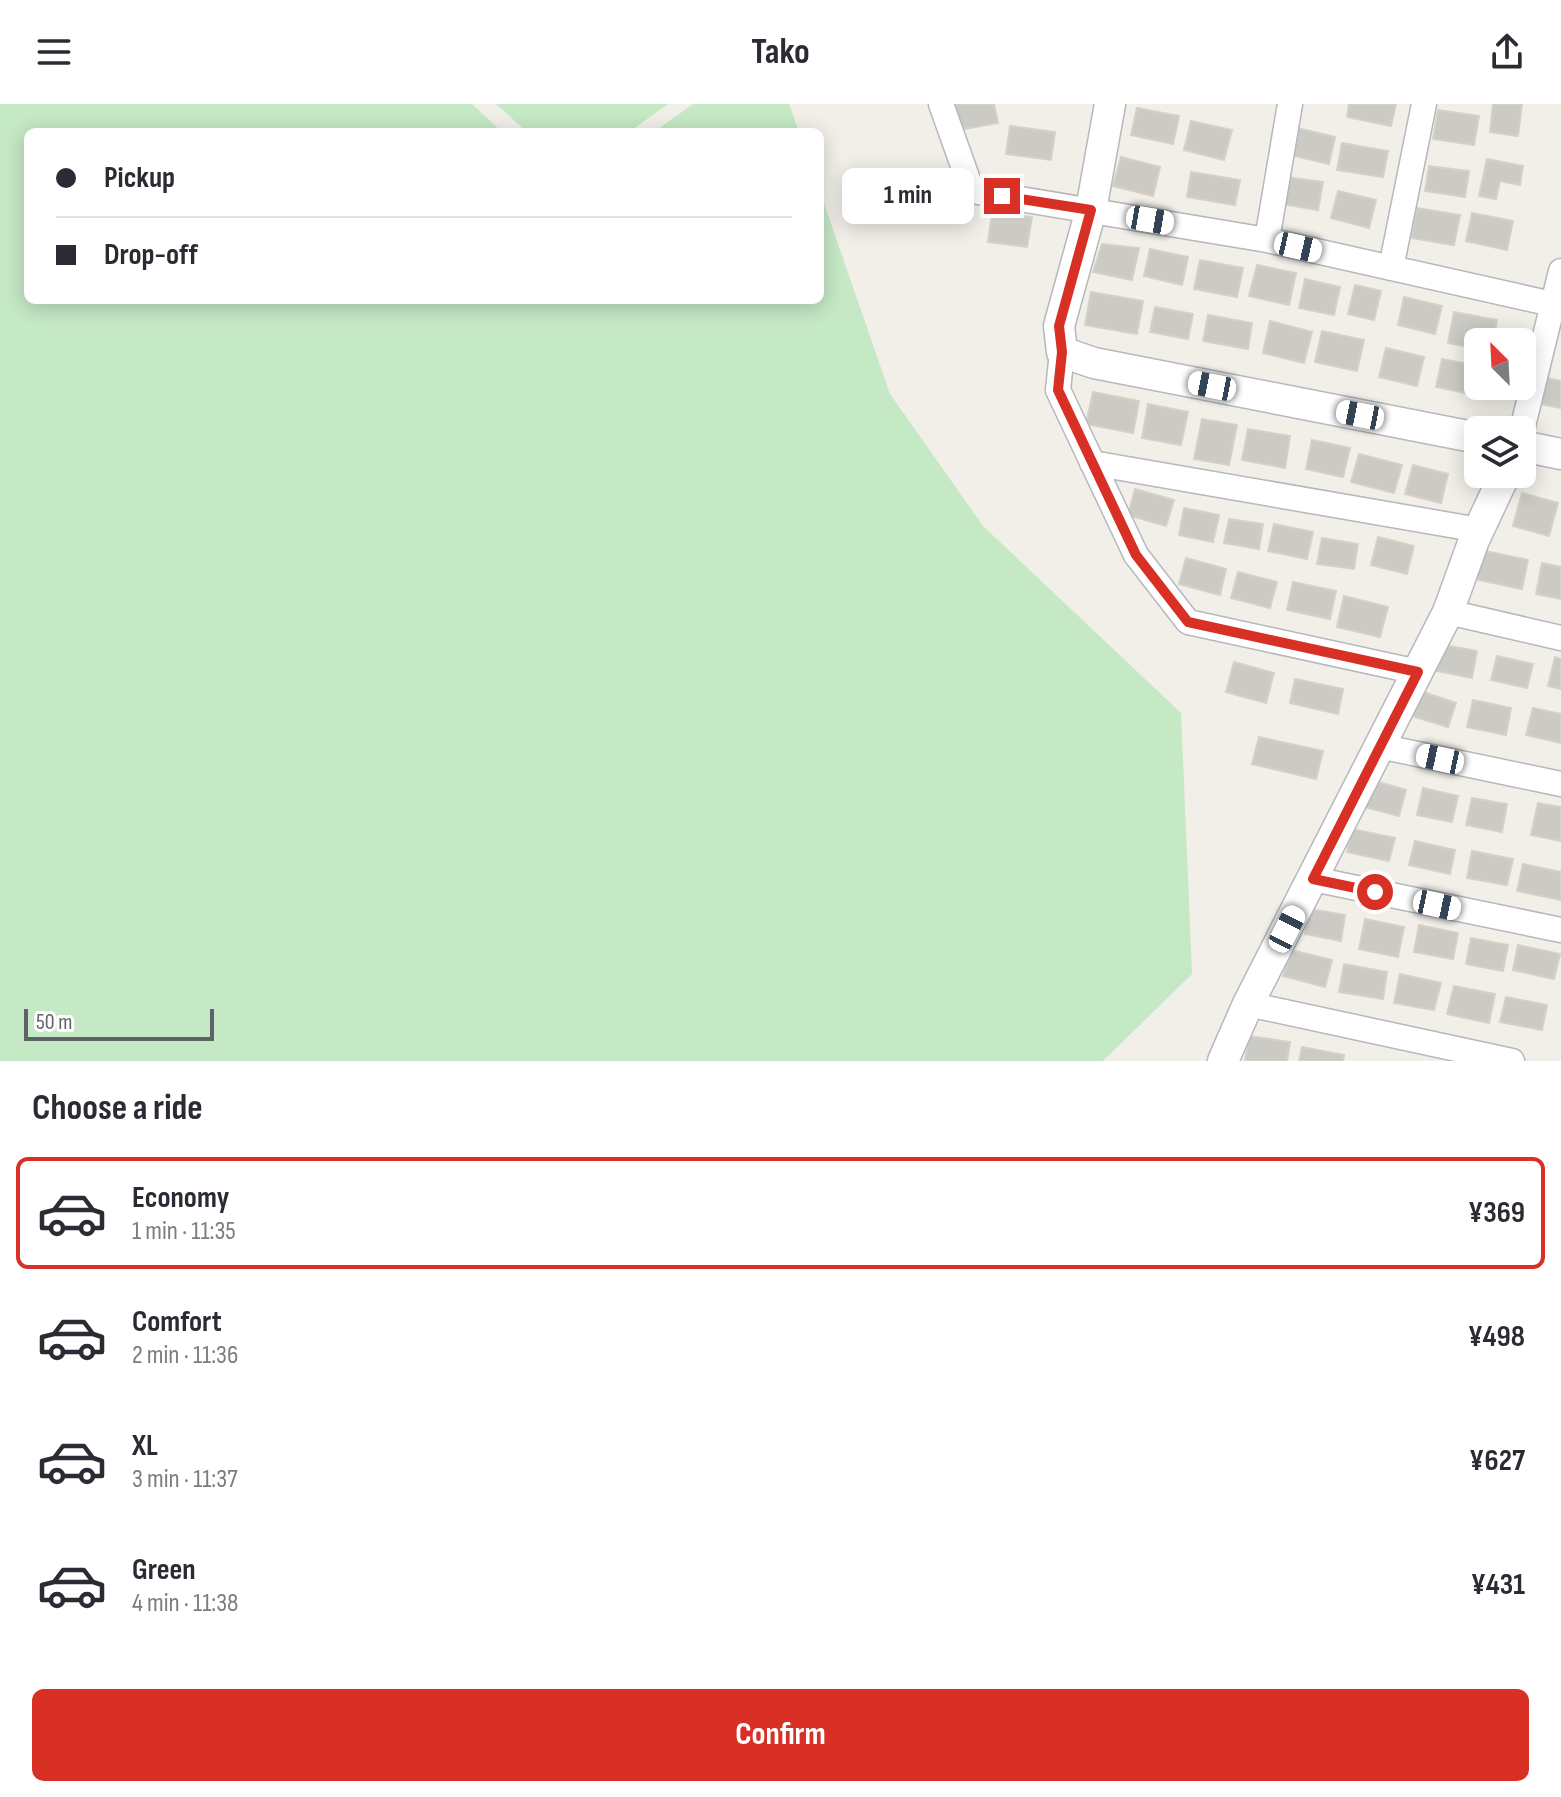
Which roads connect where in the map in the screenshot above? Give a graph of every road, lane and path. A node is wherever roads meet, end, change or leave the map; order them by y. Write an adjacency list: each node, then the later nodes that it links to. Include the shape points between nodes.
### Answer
1 (941, 104): 5 (street, via 972,191)
2 (1110, 104): 5 (street)
3 (1290, 104): 6 (street)
4 (1424, 104): 7 (street)
5 (1091, 210): 6 (street); 10 (street, via 1059,326)
6 (1267, 240): 7 (street)
7 (1391, 268): 9 (street)
8 (1561, 271): 9 (street)
9 (1558, 305): 11 (street)
10 (1062, 352): 12 (street, via 1094,363); 15 (street, via 1058,390)
11 (1526, 416)
12 (1464, 435)
13 (1536, 449): 14 (street)
14 (1561, 454)
15 (1092, 463): 17 (street); 20 (street, via 1136,555 1188,622)
16 (1498, 488): 17 (street)
17 (1479, 530): 18 (street)
18 (1448, 612): 19 (street); 20 (street)
19 (1561, 638)
20 (1418, 672): 21 (street)
21 (1379, 746): 22 (street); 23 (street)
22 (1561, 784)
23 (1313, 879): 24 (street); 25 (street)
24 (1561, 930)
25 (1248, 1004): 26 (street); 27 (street)
26 (1223, 1061)
27 (1512, 1061)

